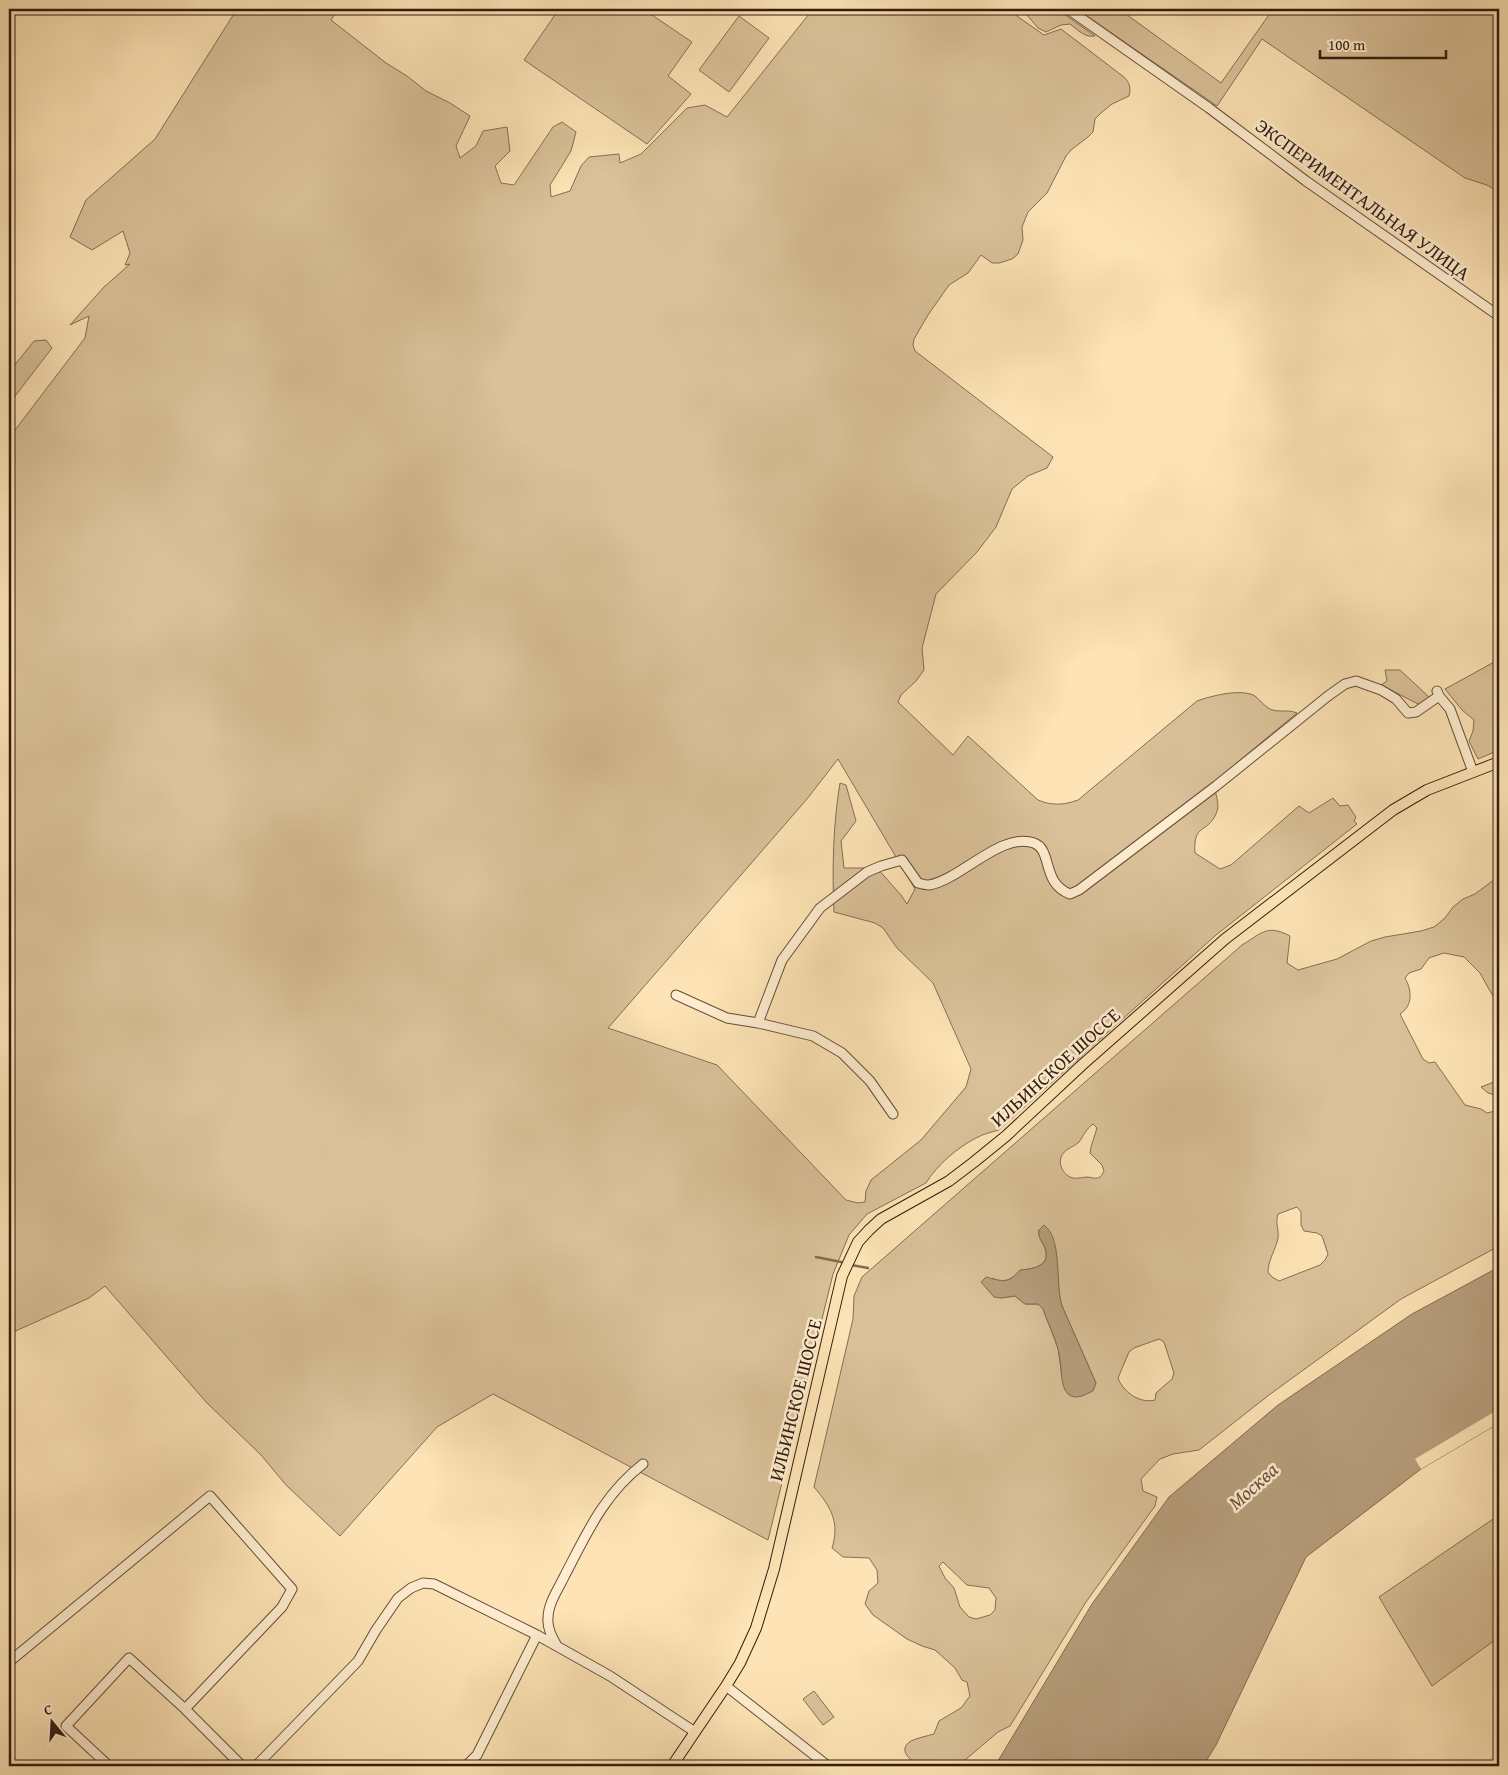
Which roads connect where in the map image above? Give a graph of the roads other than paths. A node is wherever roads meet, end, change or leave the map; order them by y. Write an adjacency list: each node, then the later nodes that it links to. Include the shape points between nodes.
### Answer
1 (1068, 9): 2 (street, ЭКСПЕРИМЕНТАЛЬНАЯ УЛИЦА)
2 (1499, 316)
3 (1499, 762): 4 (main road, ИЛЬИНСКОЕ ШОССЕ)
4 (1473, 772): 6 (street, via 1450,709 1438,693 1416,712 1408,713 1396,699 1381,690 1356,681 1345,684 1216,786 1070,894 1055,885 1044,853 1033,843 1019,842 996,849 928,885 918,883 902,860 867,872 820,908 782,960); 12 (main road, ИЛЬИНСКОЕ ШОССЕ, via 1427,790 1393,810 1225,939 974,1162 948,1181 881,1219 858,1242 842,1276 774,1569 756,1628)
5 (676, 995): 6 (street, via 727,1018)
6 (758, 1023): 7 (street, via 813,1036 842,1053 870,1081)
7 (893, 1114)
8 (643, 1464): 10 (street, via 628,1475 597,1514 552,1600 547,1617 550,1634)
9 (537, 1635): 10 (street); 17 (street, via 434,1584 423,1583 398,1598 358,1660); 18 (street, via 477,1755)
10 (557, 1646): 14 (street, via 610,1676)
11 (9, 1662): 13 (street, via 210,1496 292,1589 282,1607)
12 (726, 1686): 14 (main road, ИЛЬИНСКОЕ ШОССЕ); 20 (street)
13 (185, 1709): 15 (street, via 129,1658 66,1726); 16 (street)
14 (695, 1732): 19 (main road, ИЛЬИНСКОЕ ШОССЕ)
15 (109, 1766)
16 (242, 1766)
17 (256, 1766)
18 (466, 1766)
19 (672, 1766)
20 (828, 1766)

